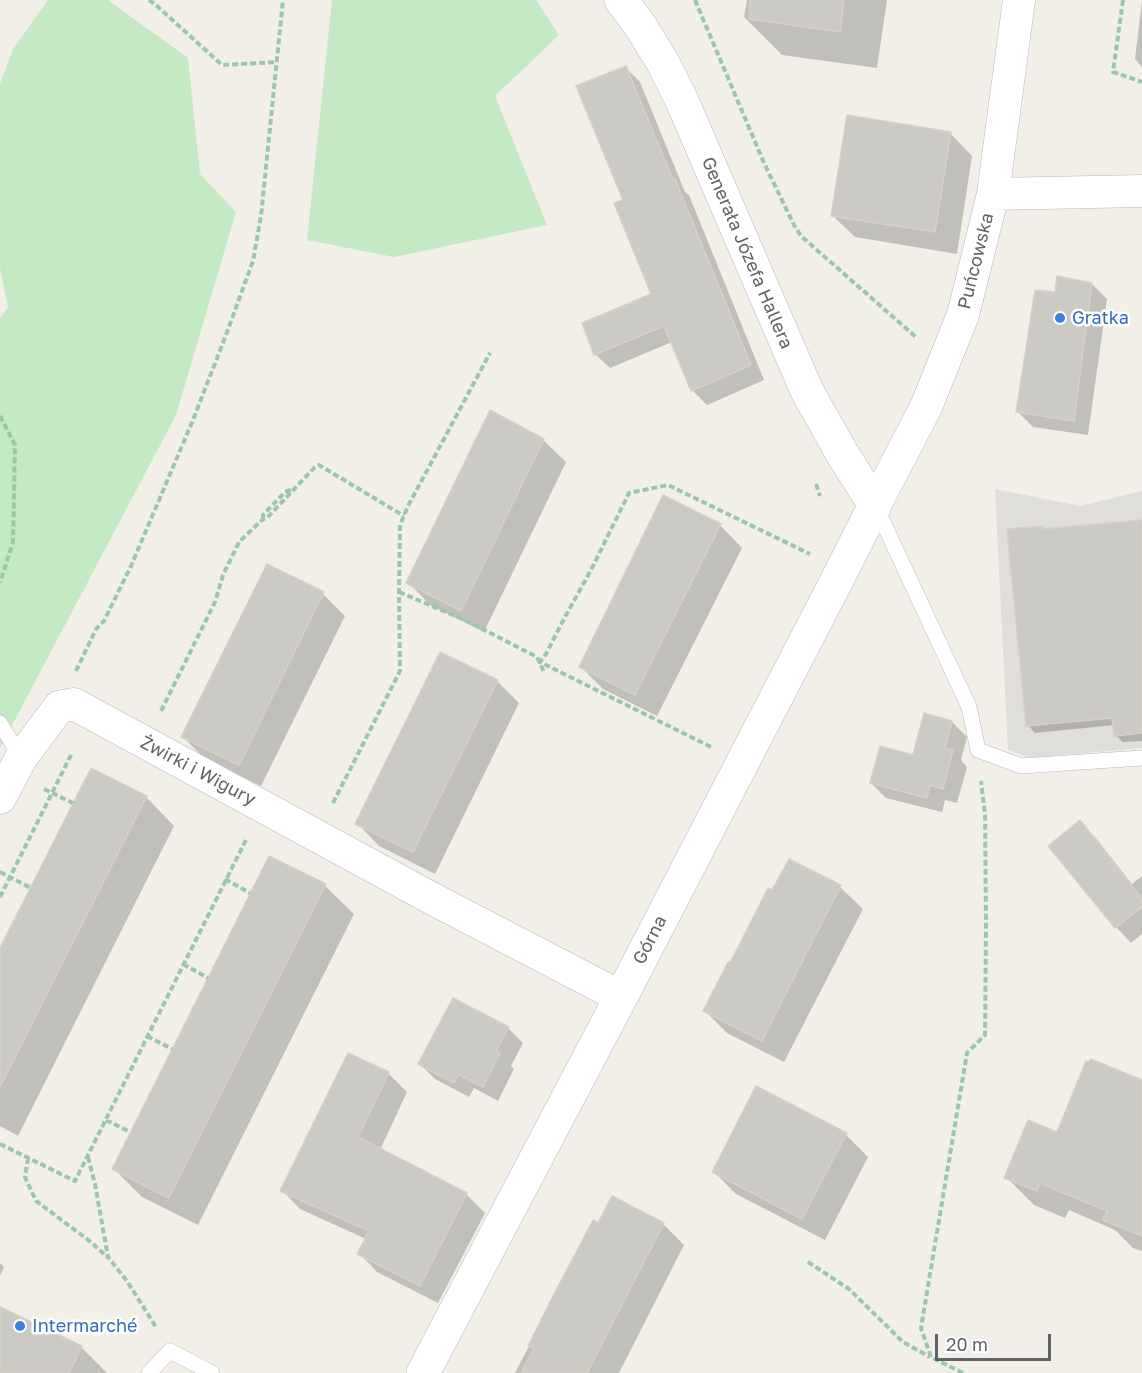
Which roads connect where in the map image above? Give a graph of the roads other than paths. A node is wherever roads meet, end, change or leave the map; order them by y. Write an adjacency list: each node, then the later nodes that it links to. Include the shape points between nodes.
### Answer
1 (621, 0): 5 (street, Generała Józefa Hallera, via 663,63 807,391)
2 (1019, 0): 4 (street, Puńcowska)
3 (1142, 192): 4 (street)
4 (993, 194): 5 (street, Puńcowska, via 963,315 926,407)
5 (874, 505): 8 (lane, via 969,707 978,750 1021,766); 10 (street, Górna)
6 (0, 723): 7 (lane)
7 (21, 758): 9 (street, Żwirki i Wigury); 10 (street, Żwirki i Wigury, via 59,707 74,704)
8 (1142, 758)
9 (0, 798)
10 (621, 997): 13 (street, Górna)
11 (149, 1373): 12 (lane, via 170,1351)
12 (212, 1373)
13 (423, 1373)

